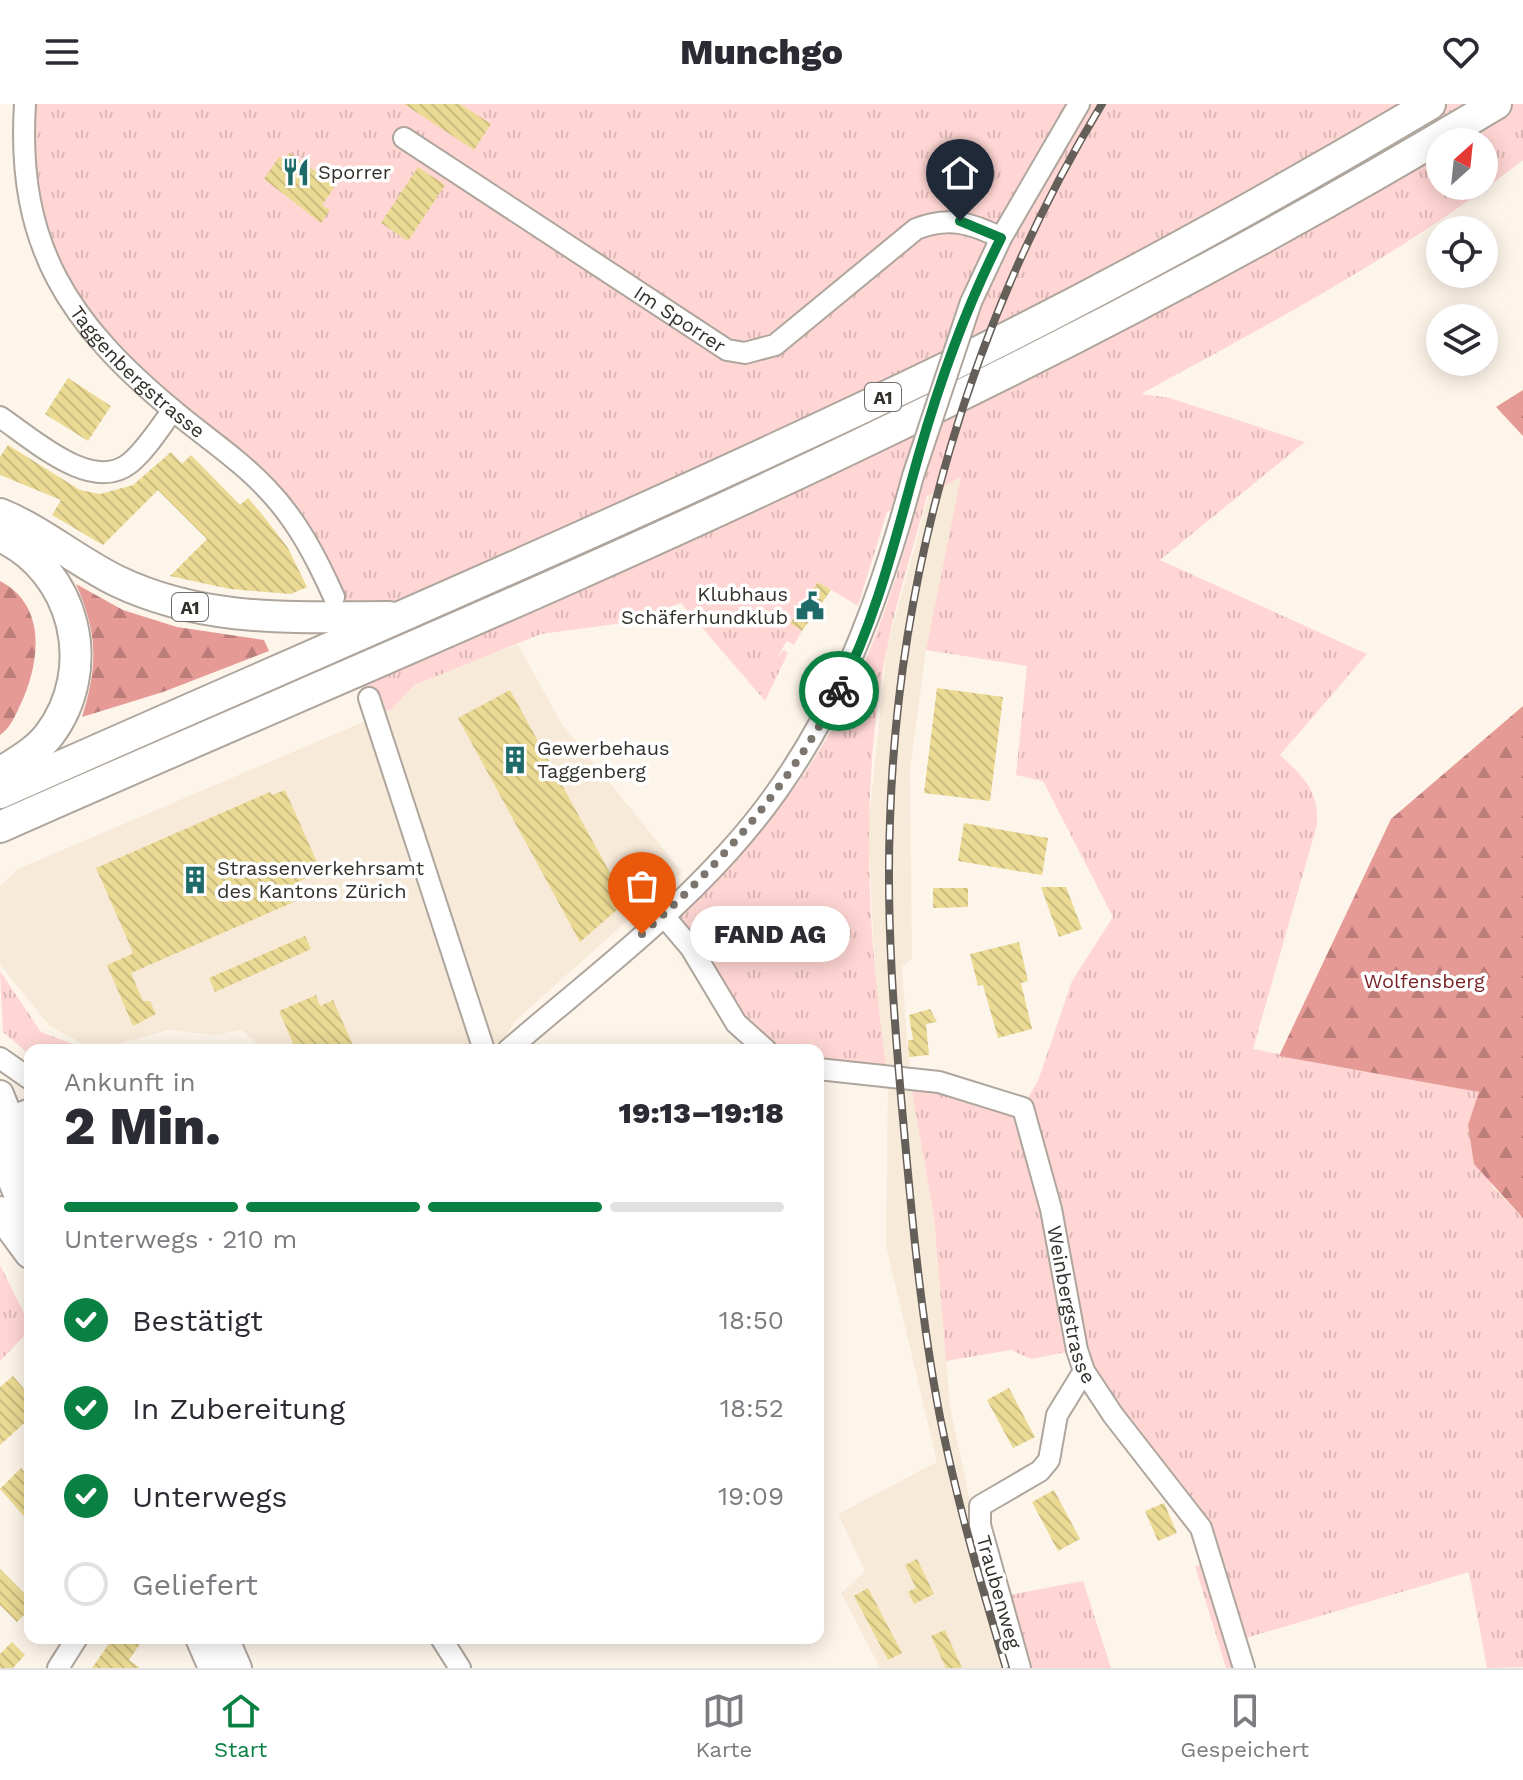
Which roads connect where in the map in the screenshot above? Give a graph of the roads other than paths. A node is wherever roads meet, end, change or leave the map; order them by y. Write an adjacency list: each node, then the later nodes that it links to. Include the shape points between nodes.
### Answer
1 (25, 104): 7 (street, Taggenbergstrasse, via 27,190 54,274 103,347)
2 (1079, 104): 6 (street)
3 (1430, 104): 12 (highway, A1, via 1232,217 957,362)
4 (1496, 104): 16 (highway, A1, via 1179,284 889,431 643,545)
5 (404, 138): 6 (street, Im Sporrer, via 727,350 745,353 775,345 916,229 960,221)
6 (1001, 238): 17 (street, bridge, via 971,302 881,591 830,708 751,825)
7 (173, 410): 8 (street, via 132,461 110,474 81,470); 11 (street, Taggenbergstrasse, via 267,489 299,530)
8 (0, 417)
9 (0, 514): 12 (highway, A1, via 117,581 180,604 254,617)
10 (0, 536): 14 (highway, via 35,559 56,584 71,617 76,651 73,684 60,717 42,743)
11 (334, 597)
12 (403, 617): 15 (highway, A1)
13 (369, 698): 18 (street)
14 (0, 773)
15 (0, 793)
16 (0, 827)
17 (663, 915): 19 (street); 20 (street, via 691,948 736,1023)
18 (482, 1044)
19 (515, 1044)
20 (759, 1044)
21 (0, 1058): 23 (street)
22 (824, 1070): 29 (street, Weinbergstrasse, via 939,1082 1023,1108 1051,1209)
23 (24, 1075)
24 (11, 1125): 25 (main road); 26 (main road)
25 (24, 1155)
26 (24, 1194)
27 (0, 1212): 28 (highway)
28 (24, 1245)
29 (1084, 1371): 38 (street, Traubenweg, via 1057,1415 1049,1460 1040,1471 980,1506 980,1525); 39 (street, Weinbergstrasse, via 1201,1528)
30 (73, 1644): 34 (street)
31 (202, 1644): 35 (main road)
32 (228, 1644): 36 (main road)
33 (445, 1644): 37 (street)
34 (58, 1668)
35 (212, 1668)
36 (238, 1668)
37 (460, 1668)
38 (1020, 1668)
39 (1244, 1668)

